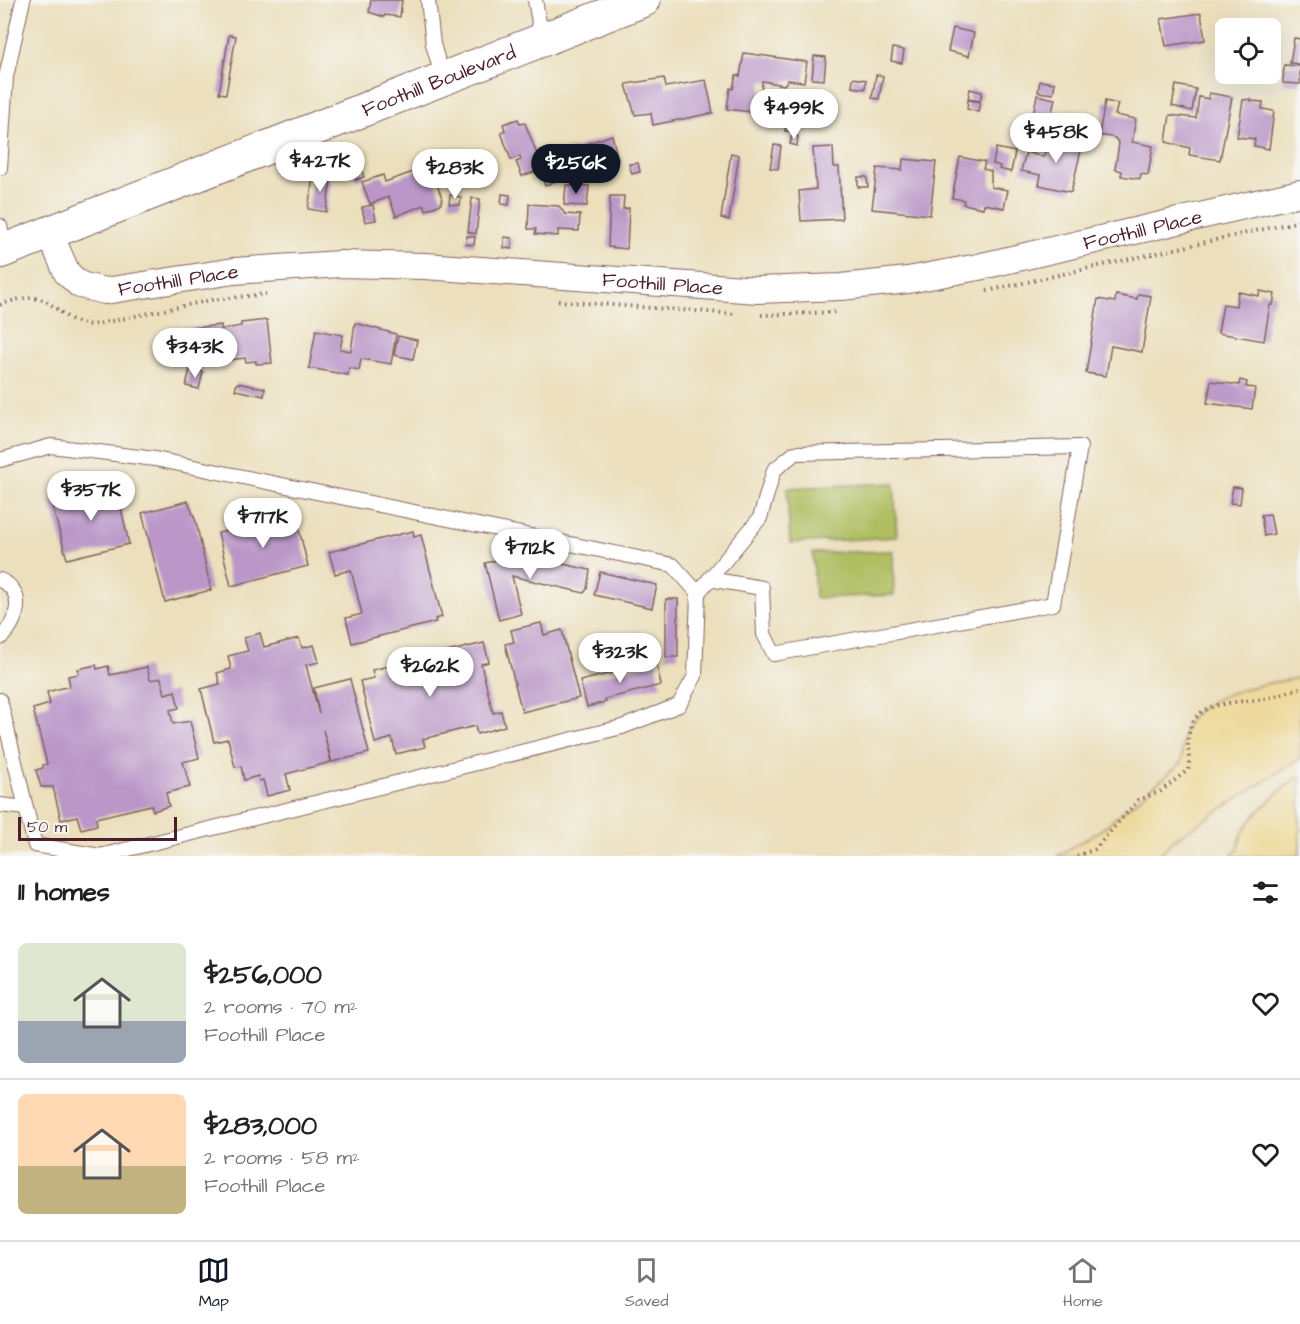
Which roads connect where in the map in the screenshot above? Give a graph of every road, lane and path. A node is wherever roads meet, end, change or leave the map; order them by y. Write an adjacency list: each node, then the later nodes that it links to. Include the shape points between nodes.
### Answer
1 (23, 0): 7 (lane, via 6,77)
2 (428, 0): 6 (lane, via 433,44)
3 (536, 0): 5 (lane)
4 (644, 0): 5 (main road, Foothill Boulevard)
5 (542, 39): 6 (main road, Foothill Boulevard)
6 (443, 79): 9 (main road, Foothill Boulevard)
7 (0, 168)
8 (1300, 194): 9 (street, Foothill Place, via 978,267 908,280 829,288 757,290 424,266 340,264 234,271 105,291 80,285 66,273)
9 (50, 234): 10 (main road, Foothill Boulevard)
10 (2, 243)
11 (0, 460): 14 (lane, via 51,446 154,459 673,566)
12 (710, 579): 12 (lane, via 760,518 774,470 795,453 1080,447 1053,604 774,654 764,634 762,588); 14 (lane)
13 (0, 580): 15 (lane, via 15,595 18,612 13,627)
14 (698, 593): 19 (lane, via 694,676 679,705 622,727 100,856 35,844)
15 (0, 639)
16 (1300, 688): 20 (path, via 1268,698 1215,705 1200,714 1188,735 1188,770 1161,791 1138,801 1095,849)
17 (0, 700): 19 (lane)
18 (0, 805): 19 (lane)
19 (26, 808)
20 (1077, 856)

